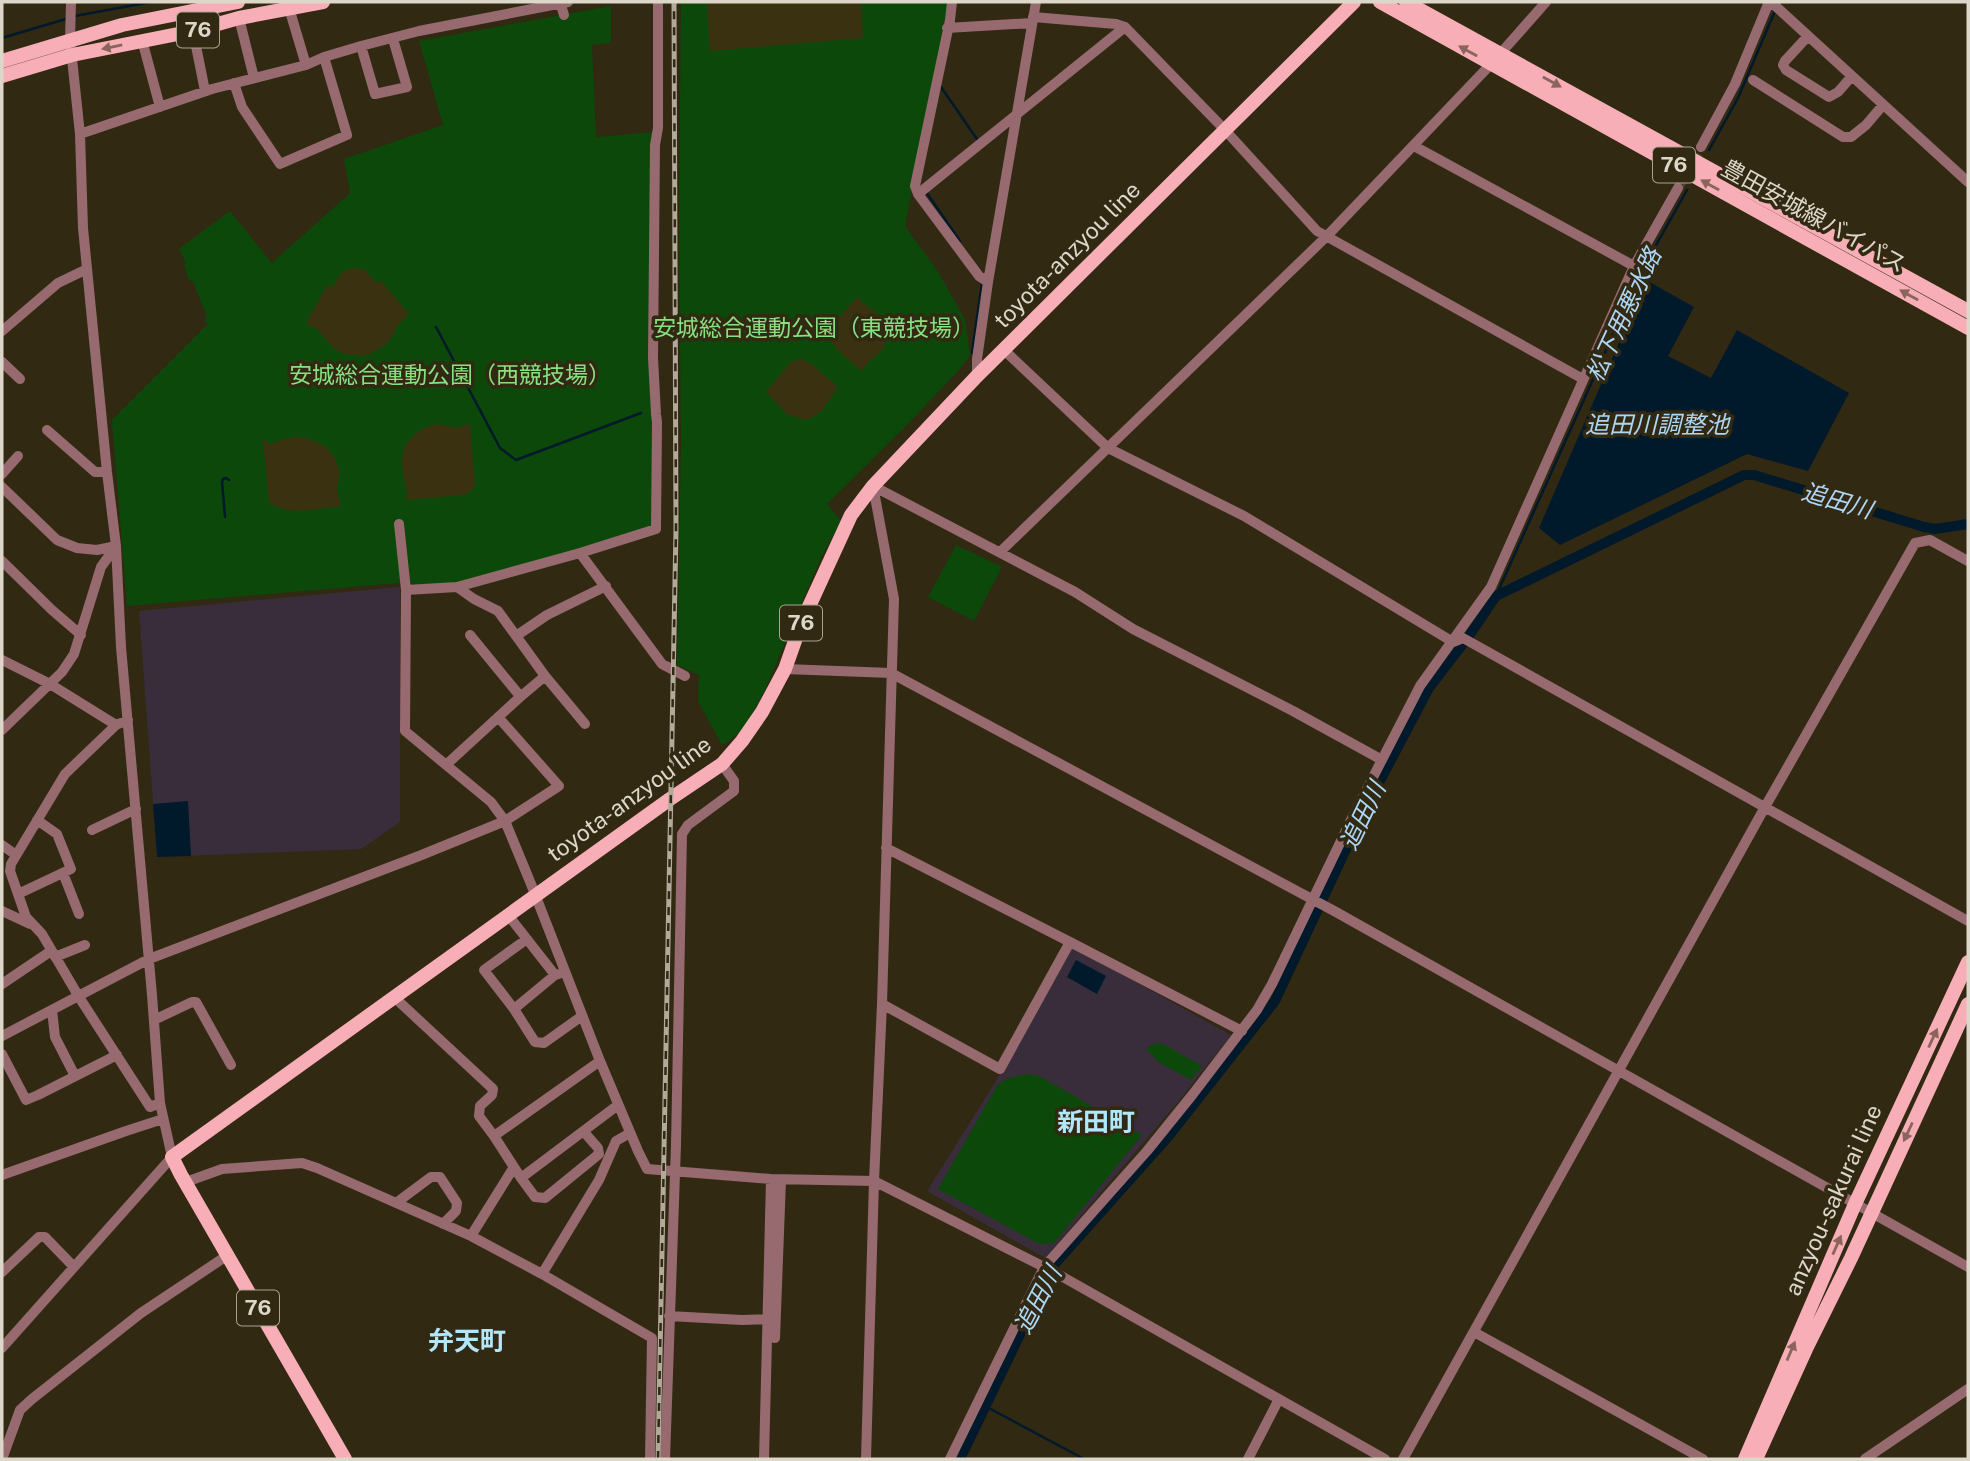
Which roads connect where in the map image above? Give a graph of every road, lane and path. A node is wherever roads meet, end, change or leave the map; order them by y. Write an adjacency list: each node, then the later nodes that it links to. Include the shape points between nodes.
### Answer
1 (71, 2): 25 (street)
2 (238, 2): 12 (main road, 76)
3 (323, 2): 14 (main road, 76)
4 (563, 2): 15 (street); 22 (street)
5 (658, 2): 68 (street, via 653,358 656,529)
6 (952, 2): 18 (street)
7 (1036, 2): 17 (street)
8 (1354, 2): 39 (main road, toyota-anzyou line / 76)
9 (1380, 2): 27 (main road, 豊田安城線バイパス / 76, one-way to 9)
10 (1406, 2): 27 (main road, 豊田安城線バイパス / 76)
11 (1546, 2): 27 (street)
12 (211, 4): 25 (main road, 76, via 122,25)
13 (1773, 5): 21 (street); 42 (street)
14 (289, 8): 16 (main road, 76); 29 (street)
15 (564, 15)
16 (239, 18): 20 (main road, 76); 32 (street)
17 (1033, 20): 18 (street); 19 (street); 38 (street)
18 (946, 25): 45 (street, via 915,186)
19 (1125, 27): 38 (street); 39 (street)
20 (193, 31): 23 (main road, 76); 35 (street)
21 (1808, 36): 31 (street); 31 (street, via 1784,61 1786,70 1829,97)
22 (393, 39): 24 (street); 24 (street, via 407,87 375,94)
23 (142, 40): 25 (main road, 76, one-way to 25); 37 (street)
24 (361, 46): 26 (street)
25 (71, 48): 28 (main road, 76); 30 (main road, 76); 40 (street)
26 (324, 57): 29 (street); 34 (street, via 347,135 280,164 242,107)
27 (1496, 59): 41 (street); 50 (main road, 豊田安城線バイパス / 76, one-way to 50); 51 (main road, 豊田安城線バイパス / 76, one-way to 27)
28 (2, 61)
29 (306, 65): 32 (street)
30 (2, 76)
31 (1852, 76): 36 (street)
32 (254, 78): 34 (street)
33 (1753, 80): 36 (street, via 1843,137 1851,137 1866,125)
34 (234, 83): 35 (street)
35 (205, 91): 37 (street)
36 (1882, 105): 43 (street)
37 (160, 107): 40 (street)
38 (1017, 116): 45 (street); 49 (street)
39 (1225, 130): 46 (street); 53 (main road, toyota-anzyou line / 76)
40 (80, 135): 48 (street)
41 (1414, 146): 46 (street); 47 (street)
42 (1701, 147)
43 (1968, 182)
44 (1678, 188): 47 (street)
45 (918, 194): 49 (street)
46 (1326, 237): 57 (street); 59 (street)
47 (1634, 267): 57 (street)
48 (87, 269): 52 (street, via 58,283); 61 (street)
49 (988, 282): 55 (street)
50 (1968, 311)
51 (1968, 328)
52 (2, 331)
53 (1004, 350): 55 (main road, toyota-anzyou line / 76); 59 (street)
54 (2, 362): 56 (street)
55 (977, 376): 63 (main road, toyota-anzyou line / 76)
56 (20, 379)
57 (1583, 379): 77 (street, via 1506,567)
58 (47, 430): 61 (street, via 94,472)
59 (1108, 449): 67 (street); 77 (street, via 1244,516)
60 (18, 456): 62 (street)
61 (107, 472): 66 (street)
62 (2, 474)
63 (873, 486): 67 (street); 79 (main road, toyota-anzyou line / 76, via 851,515); 80 (street, via 894,599)
64 (2, 487): 66 (street, via 57,540 77,548)
65 (399, 524): 73 (street)
66 (116, 546): 74 (street, via 101,567); 86 (street)
67 (1000, 552): 90 (street, via 1133,629)
68 (580, 553): 71 (street); 72 (street)
69 (2, 561): 74 (street)
70 (1968, 561): 93 (street, via 1930,540 1915,543)
71 (606, 586): 76 (street); 82 (street, via 662,664)
72 (457, 587): 73 (street); 76 (street, via 498,611)
73 (406, 590): 91 (street, via 405,731)
74 (81, 635): 83 (street, via 62,673)
75 (470, 635): 84 (street)
76 (516, 636): 81 (street)
77 (1462, 640): 90 (street, via 1420,687); 93 (street)
78 (2, 660): 83 (street)
79 (785, 669): 80 (street); 92 (main road, toyota-anzyou line / 76, via 762,712)
80 (891, 673): 99 (street); 104 (street)
81 (545, 676): 84 (street); 87 (street)
82 (685, 676)
83 (50, 684): 88 (street); 89 (street)
84 (520, 696): 85 (street)
85 (498, 717): 91 (street); 96 (street, via 559,786)
86 (128, 720): 88 (street); 94 (street)
87 (584, 724)
88 (116, 725): 95 (street, via 65,774)
89 (2, 730)
90 (1382, 760): 104 (street)
91 (447, 764): 96 (street, via 491,802)
92 (722, 764): 103 (main road, toyota-anzyou line / 76); 142 (street, via 734,782 734,791 682,834)
93 (1765, 807): 108 (street); 132 (street)
94 (136, 809): 97 (street); 114 (street)
95 (37, 820): 100 (street); 101 (street, via 57,834 71,869)
96 (505, 821): 103 (street); 114 (street)
97 (92, 830)
98 (2, 845): 100 (street)
99 (886, 848): 111 (street); 120 (street)
100 (16, 855): 102 (street, via 10,871)
101 (63, 873): 102 (street); 106 (street)
102 (18, 894): 109 (street)
103 (536, 896): 107 (main road, toyota-anzyou line / 76); 116 (street)
104 (1318, 902): 126 (street); 132 (street)
105 (2, 911): 109 (street)
106 (79, 914)
107 (508, 915): 110 (street); 119 (main road, toyota-anzyou line / 76)
108 (1968, 921)
109 (32, 925): 113 (street)
110 (527, 939): 116 (street); 122 (street, via 484,970)
111 (1070, 942): 120 (street, via 1000,1069); 126 (street)
112 (85, 945): 113 (street)
113 (53, 954): 117 (street); 118 (street)
114 (149, 959): 118 (street); 125 (street)
115 (1968, 962): 149 (main road, anzyou-sakurai line, one-way to 115)
116 (560, 974): 122 (street); 124 (street)
117 (2, 984)
118 (79, 997): 123 (street); 129 (street)
119 (394, 997): 139 (street, via 492,1088 479,1116); 140 (main road, toyota-anzyou line / 76)
120 (882, 1004): 146 (street)
121 (1968, 1004): 150 (main road, anzyou-sakurai line, one-way to 150)
122 (514, 1009): 124 (street, via 535,1042 544,1043)
123 (52, 1010): 127 (street); 133 (street, via 55,1037)
124 (582, 1016): 130 (street)
125 (154, 1020): 131 (street, via 196,1002); 134 (street)
126 (1242, 1031): 156 (street, via 1151,1153)
127 (2, 1036)
128 (2, 1054): 133 (street, via 26,1100)
129 (117, 1055): 133 (street); 134 (street, via 150,1107)
130 (600, 1061): 135 (street); 139 (street)
131 (231, 1065)
132 (1620, 1070): 149 (street); 161 (street)
133 (75, 1076)
134 (160, 1103): 136 (street)
135 (618, 1105): 137 (street); 138 (street)
136 (163, 1119): 140 (street); 143 (street)
137 (584, 1132): 144 (street); 144 (street, via 599,1154 545,1198 535,1197)
138 (630, 1133): 142 (street, via 647,1169); 158 (street, via 616,1141 599,1180)
139 (494, 1136): 141 (street)
140 (172, 1157): 147 (main road, 76); 154 (street)
141 (514, 1167): 144 (street); 152 (street)
142 (674, 1170): 145 (street); 159 (street)
143 (2, 1175)
144 (521, 1178)
145 (776, 1180): 146 (street); 160 (street)
146 (874, 1181): 156 (street); 171 (street)
147 (186, 1182): 148 (street, via 222,1169 302,1163); 153 (main road, 76)
148 (396, 1203): 151 (street); 151 (street, via 431,1177 440,1177 457,1203 456,1212)
149 (1855, 1205): 150 (street); 177 (main road, anzyou-sakurai line, one-way to 149)
150 (1870, 1213): 155 (street); 178 (main road, anzyou-sakurai line)
151 (443, 1224): 152 (street)
152 (471, 1236): 158 (street)
153 (228, 1255): 165 (street, via 141,1313 32,1399 20,1410); 166 (main road, 76)
154 (74, 1267): 157 (street, via 45,1237 39,1237); 162 (street)
155 (1968, 1267)
156 (1049, 1269): 164 (street); 172 (street, via 982,1407)
157 (2, 1272)
158 (542, 1274): 167 (street, via 652,1338)
159 (669, 1316): 160 (street); 168 (street)
160 (772, 1319): 169 (street); 170 (street)
161 (1474, 1332): 175 (street); 176 (street)
162 (2, 1348)
163 (1968, 1389): 179 (street)
164 (1279, 1399): 173 (street); 174 (street)
165 (2, 1459)
166 (345, 1459)
167 (650, 1459)
168 (664, 1459)
169 (764, 1459)
170 (771, 1459)
171 (866, 1459)
172 (950, 1459)
173 (1248, 1459)
174 (1385, 1459)
175 (1403, 1459)
176 (1703, 1459)
177 (1745, 1459)
178 (1756, 1459)
179 (1865, 1459)

